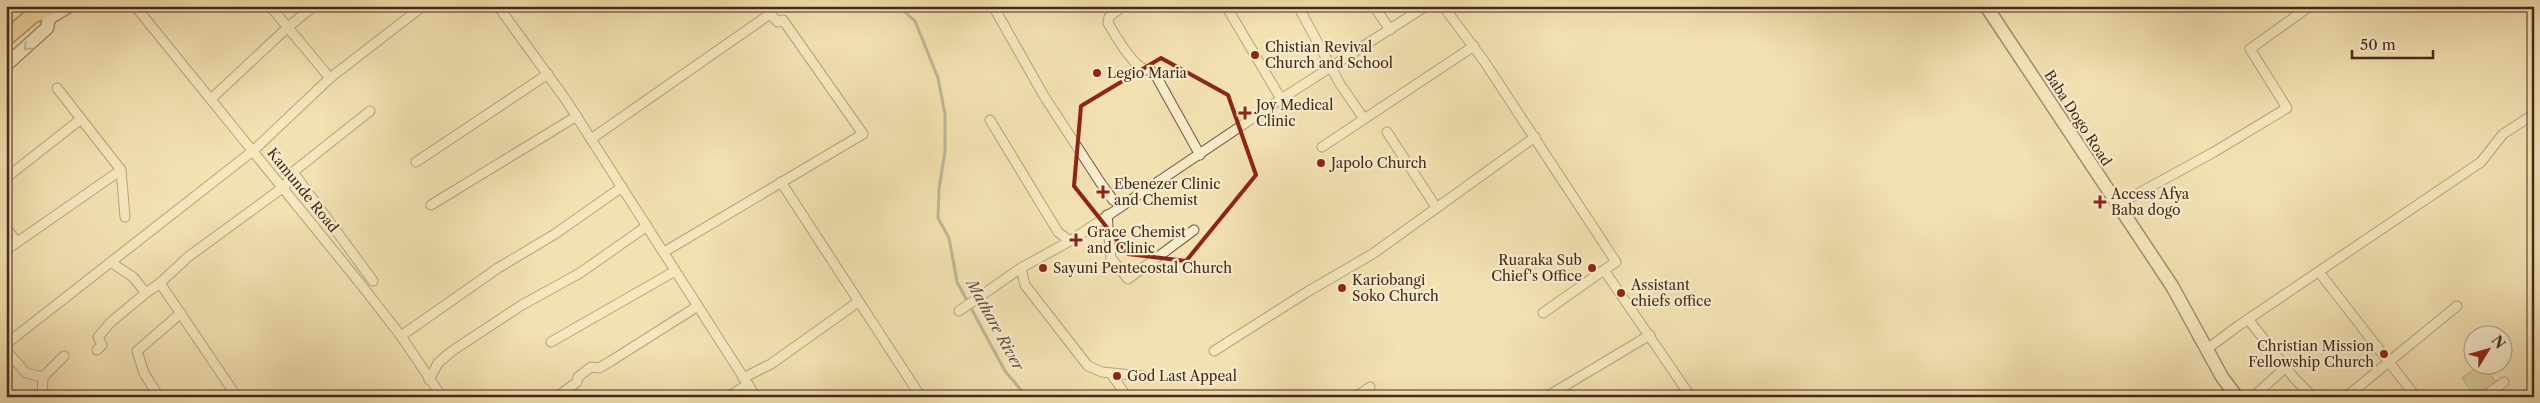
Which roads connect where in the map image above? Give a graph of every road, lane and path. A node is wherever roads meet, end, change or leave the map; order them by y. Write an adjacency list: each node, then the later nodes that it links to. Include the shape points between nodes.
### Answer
1 (69, 6): 16 (street)
2 (136, 6): 26 (street, Kamunde Road)
3 (270, 6): 17 (street)
4 (314, 6): 17 (street)
5 (423, 6): 24 (street)
6 (498, 6): 23 (street)
7 (993, 6): 47 (street, via 1044,96 1100,182 1113,200)
8 (1123, 6): 39 (street, via 1109,18 1108,23 1133,60 1155,74)
9 (1226, 6): 27 (street)
10 (1298, 6): 22 (street)
11 (1374, 6): 18 (street)
12 (1426, 6): 18 (street)
13 (1443, 6): 20 (street)
14 (1986, 6): 48 (street, Baba Dogo Road)
15 (2310, 6): 48 (street, via 2250,49 2287,108)
16 (45, 16): 19 (main road); 21 (street, one-way to 21)
17 (288, 27): 24 (street); 26 (street)
18 (1390, 30): 22 (street)
19 (6, 38)
20 (1474, 46): 32 (street); 35 (street)
21 (6, 65)
22 (1332, 66): 27 (street); 32 (street)
23 (548, 74): 30 (street); 40 (street)
24 (330, 78): 38 (street)
25 (57, 88): 31 (street)
26 (211, 99): 38 (street, Kamunde Road)
27 (1281, 99): 39 (street)
28 (370, 111): 42 (street)
29 (2534, 114): 63 (street, via 2504,134 2481,162)
30 (577, 116): 36 (street); 46 (street)
31 (80, 119): 41 (street); 43 (street)
32 (1364, 119): 37 (street)
33 (990, 120): 55 (street, via 1058,232)
34 (1387, 132): 49 (street)
35 (1535, 137): 49 (street); 61 (street, via 1616,262)
36 (591, 139): 44 (street, via 770,14 778,22 783,20 863,134); 45 (street)
37 (1322, 147)
38 (254, 150): 59 (street); 75 (street, Kamunde Road)
39 (1200, 155): 47 (street)
40 (416, 162)
41 (121, 170): 51 (street); 56 (street)
42 (293, 172): 64 (street); 65 (street, via 285,186 188,257)
43 (6, 178)
44 (781, 182): 58 (street); 67 (street)
45 (622, 187): 52 (street); 75 (street)
46 (431, 205)
47 (1122, 205): 50 (street)
48 (2117, 205): 78 (street, Baba Dogo Road, via 2172,286)
49 (1436, 207): 81 (street, via 1374,253)
50 (1107, 215): 54 (street, via 1111,258 1128,279); 55 (street)
51 (125, 217)
52 (647, 226): 58 (street); 88 (street, via 580,273 522,305 452,351 438,363)
53 (6, 228): 56 (street)
54 (1194, 230)
55 (1070, 241): 60 (street)
56 (17, 242): 57 (street)
57 (6, 250)
58 (664, 252): 62 (street)
59 (112, 263): 66 (street, via 133,276); 76 (street, via 10,341)
60 (1021, 268): 70 (street); 86 (street, via 1025,285 1088,366 1102,372)
61 (1604, 270): 72 (street); 74 (street)
62 (675, 271): 68 (street); 77 (street)
63 (2319, 272): 73 (street); 83 (street)
64 (373, 281)
65 (160, 283): 66 (street); 71 (street)
66 (146, 293): 80 (street, via 98,337 102,345)
67 (858, 302): 89 (street); 99 (street)
68 (698, 306): 89 (street); 96 (street, via 599,368 591,366)
69 (2457, 306): 83 (street)
70 (960, 310)
71 (181, 313): 93 (street, via 137,351 144,373); 94 (street)
72 (1544, 313)
73 (2248, 319): 78 (street); 84 (street)
74 (1650, 335): 102 (street); 103 (street)
75 (400, 336): 88 (street, Kamunde Road)
76 (6, 339)
77 (551, 342)
78 (2207, 349): 104 (street, Baba Dogo Road)
79 (6, 350): 87 (street, via 26,373)
80 (97, 350)
81 (1214, 351)
82 (64, 356): 87 (street)
83 (2389, 360): 107 (street); 108 (street)
84 (2286, 368): 105 (street); 106 (street)
85 (1112, 375): 100 (street)
86 (1143, 376)
87 (43, 377): 92 (street)
88 (430, 380): 95 (street, Kamunde Road)
89 (746, 381): 97 (street); 98 (street)
90 (2504, 382): 109 (street)
91 (1370, 387): 101 (street)
92 (42, 397)
93 (159, 397)
94 (237, 397)
95 (442, 397)
96 (557, 397)
97 (728, 397)
98 (756, 397)
99 (921, 397)
100 (1127, 397)
101 (1355, 397)
102 (1546, 397)
103 (1690, 397)
104 (2237, 397)
105 (2253, 397)
106 (2313, 397)
107 (2346, 397)
108 (2416, 397)
109 (2483, 397)

